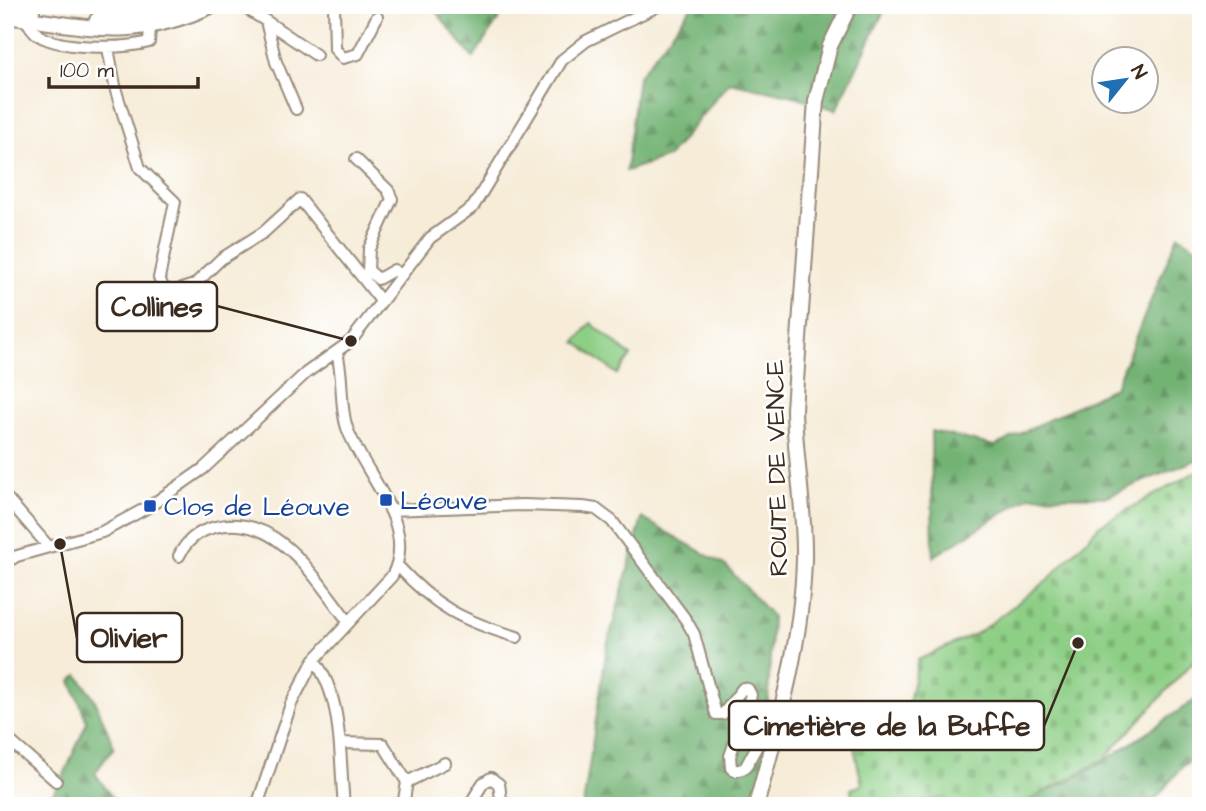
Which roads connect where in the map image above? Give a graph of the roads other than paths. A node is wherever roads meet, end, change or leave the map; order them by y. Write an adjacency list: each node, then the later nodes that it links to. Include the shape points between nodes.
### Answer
1 (213, 5): 13 (main road)
2 (242, 5): 12 (street)
3 (334, 5): 9 (street, via 335,49 343,58 358,54)
4 (660, 5): 18 (street, via 586,41 562,60 473,207 430,238)
5 (850, 5): 30 (main road, ROUTE DE VENCE, via 830,46 813,128 794,409 804,532 803,580)
6 (5, 6): 11 (main road)
7 (185, 7): 11 (main road); 13 (street)
8 (5, 16): 10 (main road)
9 (377, 17)
10 (25, 18): 13 (main road, via 121,31); 14 (street, via 45,39)
11 (113, 21): 13 (street)
12 (266, 21): 15 (street); 16 (street, via 276,62)
13 (150, 27): 14 (street, via 149,42)
14 (108, 48): 19 (street, via 116,91 141,167 175,202 159,278 163,287 172,292 194,285 220,259 264,232 300,199)
15 (316, 55)
16 (296, 109)
17 (356, 159): 18 (street, via 392,199 369,250 368,270 378,279 394,270)
18 (401, 275): 19 (street)
19 (382, 301): 20 (street)
20 (337, 354): 22 (street, via 347,428); 23 (street, via 306,373 180,486 102,532)
21 (5, 496): 23 (street)
22 (390, 510): 26 (street, via 399,551); 30 (street, via 523,505 596,509 612,521 686,620 716,714 723,714 743,688 748,689 751,695 730,756 731,768 746,768 771,720)
23 (50, 547): 25 (street)
24 (179, 556): 27 (street, via 192,538 207,529 254,527 286,547)
25 (5, 564)
26 (397, 565): 27 (street); 28 (street, via 437,604 459,618)
27 (348, 621): 29 (street)
28 (517, 637)
29 (314, 660): 32 (street, via 329,686); 37 (street, via 291,704)
30 (782, 713): 41 (main road, ROUTE DE VENCE)
31 (5, 743): 34 (street, via 11,742)
32 (340, 743): 35 (street, via 383,744); 36 (street)
33 (445, 762): 35 (street)
34 (56, 781)
35 (407, 782): 38 (street)
36 (344, 805)
37 (257, 806)
38 (403, 806)
39 (468, 806): 40 (street, via 491,778 499,784)
40 (502, 806)
41 (756, 806)

